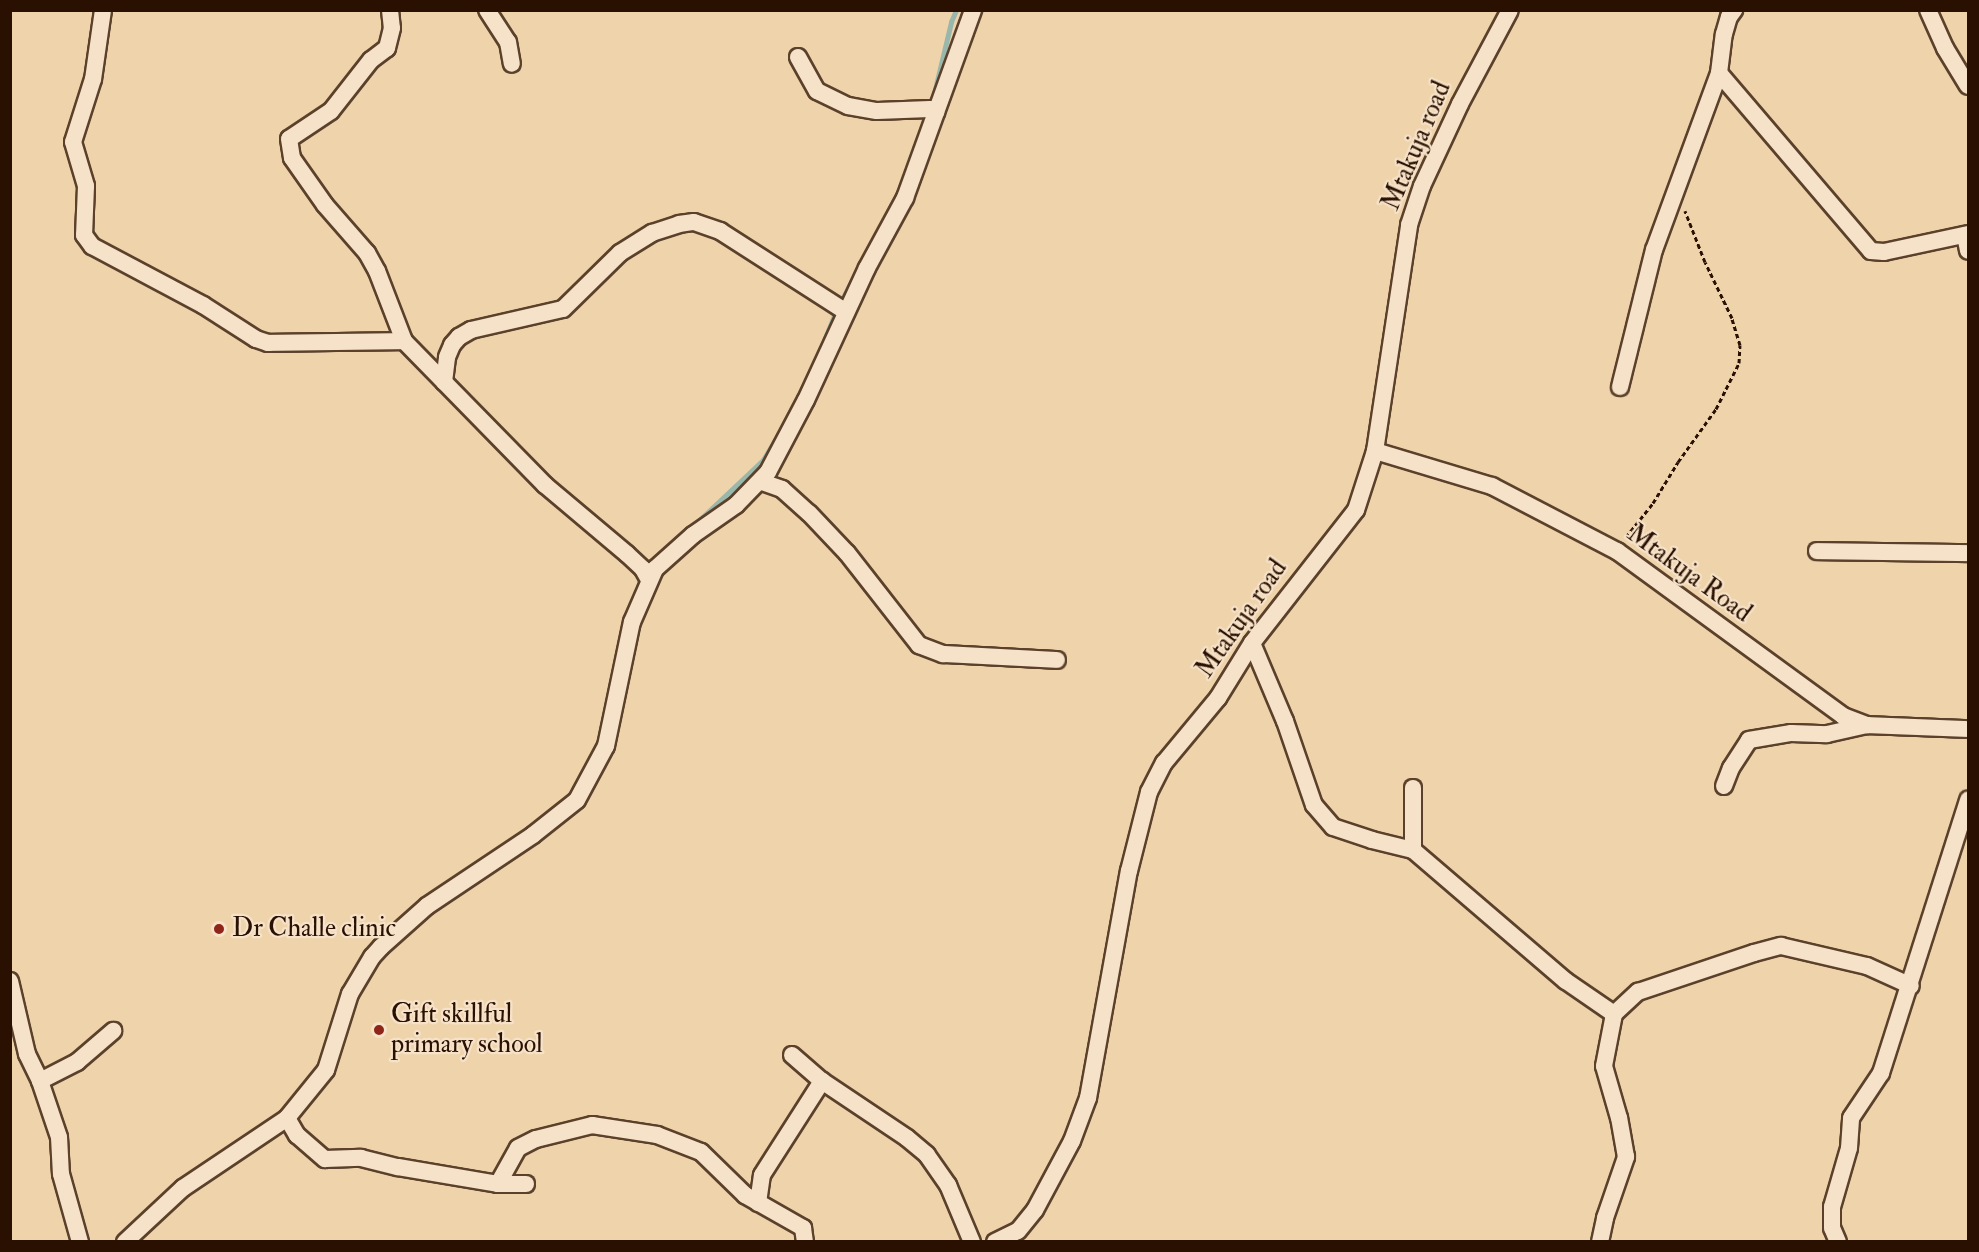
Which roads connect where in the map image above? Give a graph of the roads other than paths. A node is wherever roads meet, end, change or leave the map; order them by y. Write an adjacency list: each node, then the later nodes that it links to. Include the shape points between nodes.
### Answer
1 (103, 10): 15 (street, via 93,79 72,142 86,186 84,235 92,246 268,343)
2 (390, 10): 15 (street, via 392,28 387,48 370,60 332,111 293,134 288,145 306,179 367,253)
3 (487, 10): 9 (street, via 508,42)
4 (973, 10): 12 (street)
5 (1509, 10): 18 (street, Mtakuja road, via 1441,145 1409,225)
6 (1734, 10): 10 (street, via 1724,34)
7 (1928, 10): 11 (street)
8 (798, 57): 12 (street, via 817,91 848,106 877,111)
9 (512, 64)
10 (1719, 73): 13 (street, via 1871,251); 17 (street, via 1654,250)
11 (1968, 86)
12 (936, 112): 14 (street, via 905,198)
13 (1967, 240)
14 (846, 312): 16 (street, via 720,231 694,222 679,224 652,233 620,253 564,309 471,330 459,337 447,357); 19 (street, via 806,400)
15 (404, 341): 16 (street)
16 (444, 382): 22 (street, via 545,485 643,569)
17 (1620, 387)
18 (1375, 451): 23 (street, Mtakuja road, via 1356,510); 25 (street, Mtakuja Road, via 1492,486 1617,551 1843,716)
19 (762, 482): 22 (street, via 670,553); 24 (street, via 782,489 847,553 919,645 943,654)
20 (1816, 551): 21 (street)
21 (1968, 553)
22 (649, 580): 38 (street, via 632,622 606,746 577,800 533,835 427,906 372,957 350,994 326,1070)
23 (1252, 643): 30 (street, via 1314,805 1333,827); 42 (street, Mtakuja road, via 1218,698 1164,763 1149,792 1129,871 1088,1098 1060,1166)
24 (1057, 660)
25 (1866, 724): 26 (street, Mtakuja Road); 27 (street, via 1827,734 1791,733 1749,741)
26 (1968, 729)
27 (1724, 786)
28 (1413, 788): 30 (street)
29 (1968, 800): 32 (street)
30 (1413, 850): 33 (street, via 1548,966)
31 (11, 983): 36 (street, via 27,1054)
32 (1911, 986): 33 (street, via 1866,966 1781,946 1638,992); 49 (street, via 1881,1073 1851,1118 1849,1148 1832,1208 1832,1228)
33 (1614, 1014): 48 (street, via 1604,1066 1626,1157)
34 (113, 1031): 36 (street, via 76,1062)
35 (792, 1055): 37 (street)
36 (40, 1081): 43 (street, via 59,1137 61,1174)
37 (822, 1081): 41 (street, via 762,1175); 46 (street, via 927,1155 948,1185)
38 (287, 1118): 39 (street, via 297,1135 325,1159 361,1158); 44 (street, via 183,1188)
39 (498, 1184): 40 (street); 41 (street, via 518,1148 536,1139 592,1125 657,1135 701,1152 738,1190)
40 (526, 1184)
41 (758, 1203): 45 (street, via 803,1228)
42 (1017, 1236): 47 (street, Mtakuja road)
43 (80, 1242)
44 (125, 1242)
45 (805, 1242)
46 (972, 1242)
47 (995, 1242)
48 (1600, 1242)
49 (1838, 1242)

